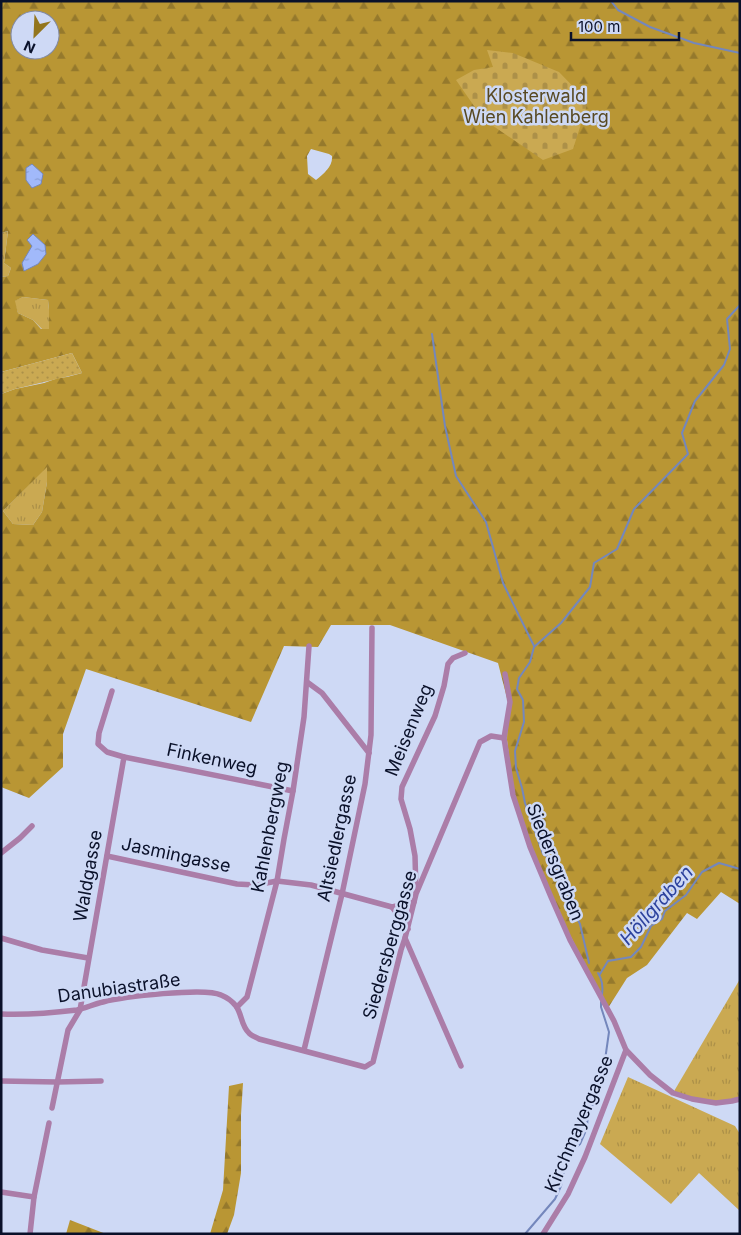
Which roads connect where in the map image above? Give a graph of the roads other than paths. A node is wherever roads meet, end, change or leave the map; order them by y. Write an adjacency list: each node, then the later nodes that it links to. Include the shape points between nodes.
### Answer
1 (372, 628): 8 (street, Altsiedlergasse, via 372,735)
2 (309, 646): 5 (street, Kahlenbergweg)
3 (465, 653): 16 (street, Meisenweg, via 448,664 435,716 402,787 401,799 415,856)
4 (506, 674): 7 (street, Siedersgraben, via 510,702)
5 (307, 682): 8 (street, via 322,693); 10 (street, Kahlenbergweg)
6 (112, 691): 9 (street, via 98,744 107,752)
7 (504, 738): 16 (street, Siedersberggasse, via 491,736 480,742); 27 (street, Siedersgraben, via 513,795 530,847 566,931)
8 (369, 753): 15 (street, Altsiedlergasse)
9 (124, 757): 10 (street, Finkenweg); 13 (street, Waldgasse)
10 (293, 792): 14 (street, Kahlenbergweg)
11 (32, 826): 12 (street)
12 (1, 854)
13 (107, 856): 14 (street, Jasmingasse, via 237,884); 22 (street, Waldgasse)
14 (277, 881): 15 (street, Jasmingasse, via 311,885); 23 (street, Kahlenbergweg, via 247,997)
15 (342, 894): 18 (street, Jasmingasse); 26 (street, Altsiedlergasse)
16 (416, 894): 17 (street, Siedersberggasse)
17 (414, 902): 18 (street, Jasmingasse); 19 (street, Siedersberggasse)
18 (392, 907): 19 (street)
19 (408, 929): 21 (street, Siedersberggasse)
20 (1, 938): 22 (street, via 42,950)
21 (405, 938): 26 (street, Siedersberggasse, via 373,1062 365,1067); 28 (street)
22 (88, 958): 24 (street, Waldgasse)
23 (237, 1007): 24 (street, Danubiastraße, via 218,993 207,992 103,1002); 26 (street, via 249,1034)
24 (80, 1010): 25 (street, Danubiastraße); 31 (street, Waldgasse, via 68,1030)
25 (1, 1014)
26 (304, 1050)
27 (626, 1050): 32 (street, via 673,1093 716,1103); 38 (street, Kirchmayergasse, via 585,1157 568,1194)
28 (461, 1066)
29 (1, 1081): 31 (street)
30 (101, 1081): 31 (street)
31 (57, 1082): 33 (street, Waldgasse)
32 (740, 1099)
33 (52, 1108)
34 (49, 1123): 36 (street)
35 (1, 1192): 36 (street)
36 (34, 1198): 37 (street)
37 (30, 1234)
38 (543, 1234)

